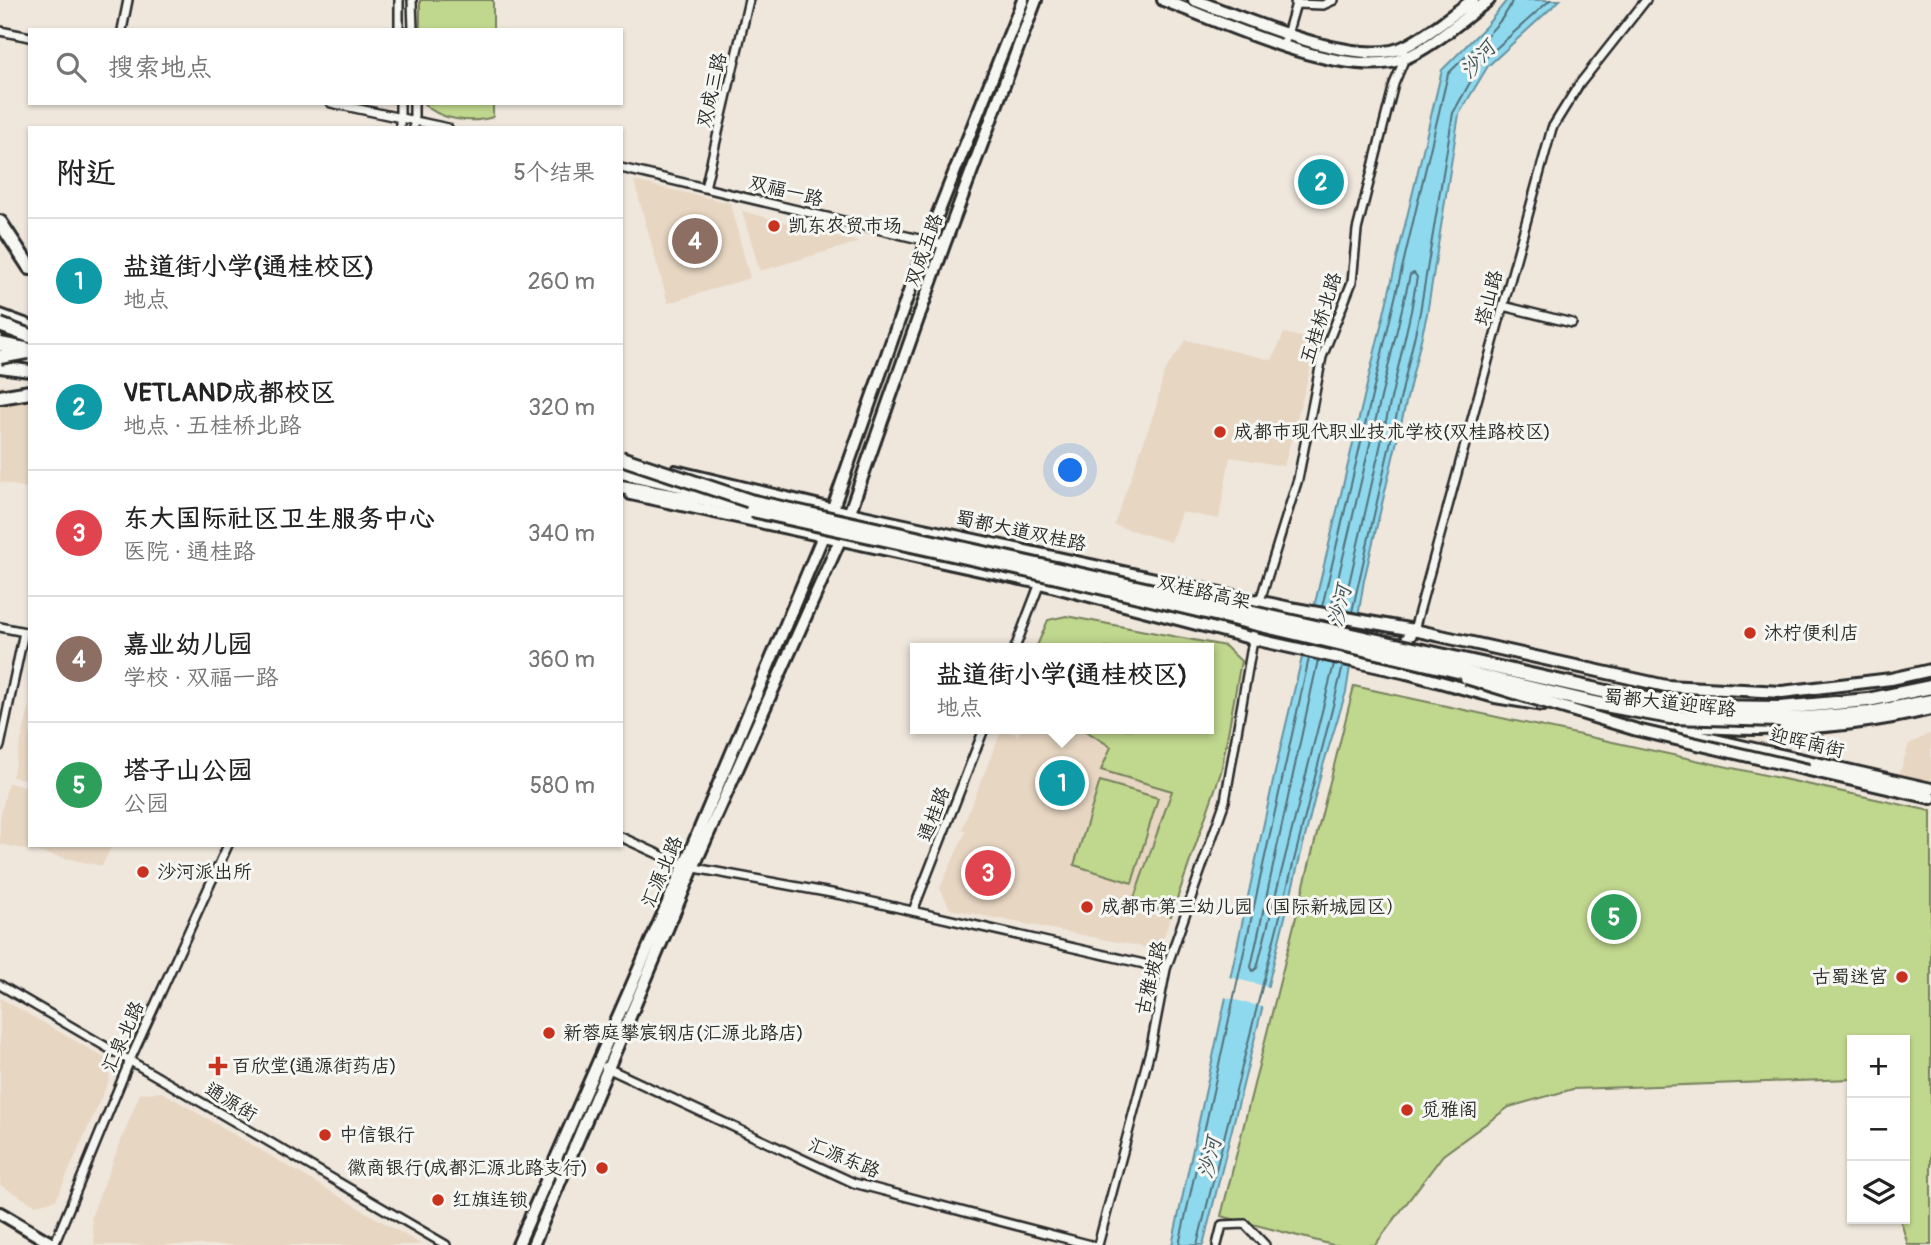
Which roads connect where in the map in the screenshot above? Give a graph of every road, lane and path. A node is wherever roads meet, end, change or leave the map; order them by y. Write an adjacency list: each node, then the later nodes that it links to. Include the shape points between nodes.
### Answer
1 (128, 0): 14 (street)
2 (399, 0): 15 (street)
3 (412, 0): 16 (street)
4 (749, 0): 29 (street, 双成三路)
5 (1023, 0): 31 (street, 双成五路)
6 (1036, 0): 32 (street, 双成五路)
7 (1163, 0): 20 (street)
8 (1194, 0): 18 (street)
9 (1334, 0): 13 (street, via 1323,5)
10 (1473, 0): 21 (street)
11 (1489, 0): 21 (street)
12 (1646, 0): 34 (street, 塔山路, via 1578,86 1552,128)
13 (1296, 2): 18 (street)
14 (122, 28)
15 (400, 28)
16 (413, 28)
17 (0, 31): 19 (street)
18 (1287, 33): 20 (street); 21 (street, via 1350,51)
19 (28, 37)
20 (1284, 45): 21 (street, via 1347,62)
21 (1405, 53): 58 (street, 五桂桥北路, via 1361,217 1352,282 1322,358 1297,479)
22 (340, 105): 25 (street)
23 (400, 105): 25 (street)
24 (414, 105): 26 (street)
25 (400, 118): 26 (street); 27 (street)
26 (414, 124)
27 (400, 126)
28 (623, 168): 29 (street, 双福一路)
29 (705, 188): 31 (street, 双福一路)
30 (0, 222): 33 (highway)
31 (927, 241): 32 (street, 双福一路); 53 (street, 双成五路)
32 (944, 245): 54 (street, 双成五路)
33 (28, 265)
34 (1503, 306): 35 (street); 60 (street, 塔山路)
35 (1572, 323)
36 (24, 324): 37 (street); 42 (street)
37 (0, 325): 38 (highway, bridge)
38 (28, 343)
39 (0, 344): 40 (highway, bridge)
40 (28, 344)
41 (28, 345): 42 (highway, bridge)
42 (2, 364): 43 (street)
43 (28, 370)
44 (28, 392): 45 (highway)
45 (0, 397)
46 (623, 459): 53 (street, 蜀都大道双桂路)
47 (623, 460): 52 (highway, bridge)
48 (623, 473): 52 (highway, 双桂路高架, bridge)
49 (623, 481): 52 (highway, 双桂路高架)
50 (623, 487): 52 (highway)
51 (623, 492): 55 (street)
52 (749, 505): 64 (highway, 双桂路高架, bridge); 68 (highway, 双桂路高架, bridge, via 1620,695)
53 (831, 509): 54 (street, 蜀都大道双桂路); 55 (street, 汇源北路)
54 (849, 513): 56 (street, 汇源北路); 58 (street, 蜀都大道双桂路)
55 (823, 536): 56 (street); 76 (street, 汇源北路)
56 (839, 540): 57 (street); 76 (street, 汇源北路)
57 (1040, 583): 62 (street); 63 (street)
58 (1259, 599): 60 (street, 蜀都大道双桂路); 62 (street, 五桂桥北路)
59 (0, 627): 61 (street)
60 (1415, 630): 62 (street, bridge, via 1399,641 1382,644 1289,624 1266,626); 64 (street, via 1398,648 1398,660); 65 (street, 蜀都大道迎晖路, via 1666,686 1782,692)
61 (27, 632): 71 (street)
62 (1254, 639): 64 (street, via 1393,672); 78 (street, 古雅坡路, via 1226,801)
63 (1017, 643)
64 (1409, 666): 68 (highway, 双桂路高架, bridge, via 1642,713 1697,720); 69 (street, 蜀都大道迎晖路, via 1495,697); 73 (street, bridge, via 1637,730)
65 (1931, 670)
66 (1931, 687): 68 (highway)
67 (1928, 707): 68 (highway, 蜀都大道迎晖路); 69 (street, 蜀都大道迎晖路, via 1868,722 1761,731)
68 (1780, 714)
69 (1678, 727): 72 (street, 迎晖南街, via 1697,736)
70 (982, 734): 77 (street, 通桂路)
71 (0, 746)
72 (1931, 789)
73 (1931, 798)
74 (623, 839): 76 (street)
75 (227, 847): 80 (street, 汇泉北路)
76 (688, 867): 77 (street); 81 (street, 汇源北路); 82 (street, 汇源北路)
77 (913, 911): 78 (street)
78 (1166, 969): 89 (street, 古雅坡路, via 1151,1047)
79 (0, 985): 80 (street, 通源街)
80 (130, 1060): 84 (street, 汇泉北路); 85 (street, 通源街)
81 (598, 1064): 82 (street, 汇源东路); 86 (street, 汇源北路)
82 (609, 1069): 87 (street, 汇源北路); 88 (street, 汇源东路, via 854,1183)
83 (0, 1213): 84 (street)
84 (54, 1245)
85 (446, 1245)
86 (518, 1245)
87 (533, 1245)
88 (1091, 1245)
89 (1098, 1245)
90 (1217, 1245): 91 (street, via 1222,1225 1233,1223 1245,1224)
91 (1265, 1245)

